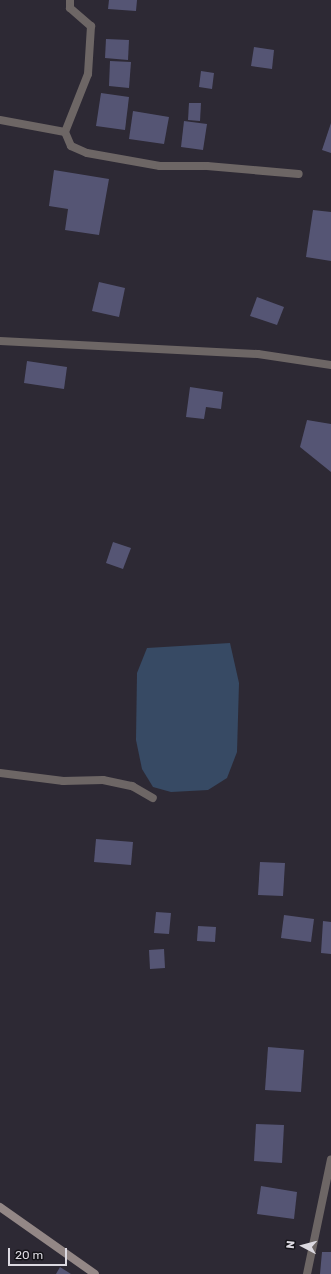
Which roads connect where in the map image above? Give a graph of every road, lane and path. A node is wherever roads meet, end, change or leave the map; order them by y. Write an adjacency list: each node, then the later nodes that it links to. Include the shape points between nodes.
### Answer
1 (70, 0): 3 (street, via 70,8 91,26 88,74)
2 (0, 120): 3 (street)
3 (64, 132): 4 (street, via 71,146 87,153 160,166 207,166)
4 (299, 174)
5 (0, 342): 6 (street, via 258,354)
6 (331, 365)
7 (0, 773): 8 (street, via 63,781 103,780 132,786)
8 (152, 798)
9 (331, 1159): 12 (street)
10 (0, 1207): 11 (main road)
11 (95, 1274)
12 (307, 1274)

